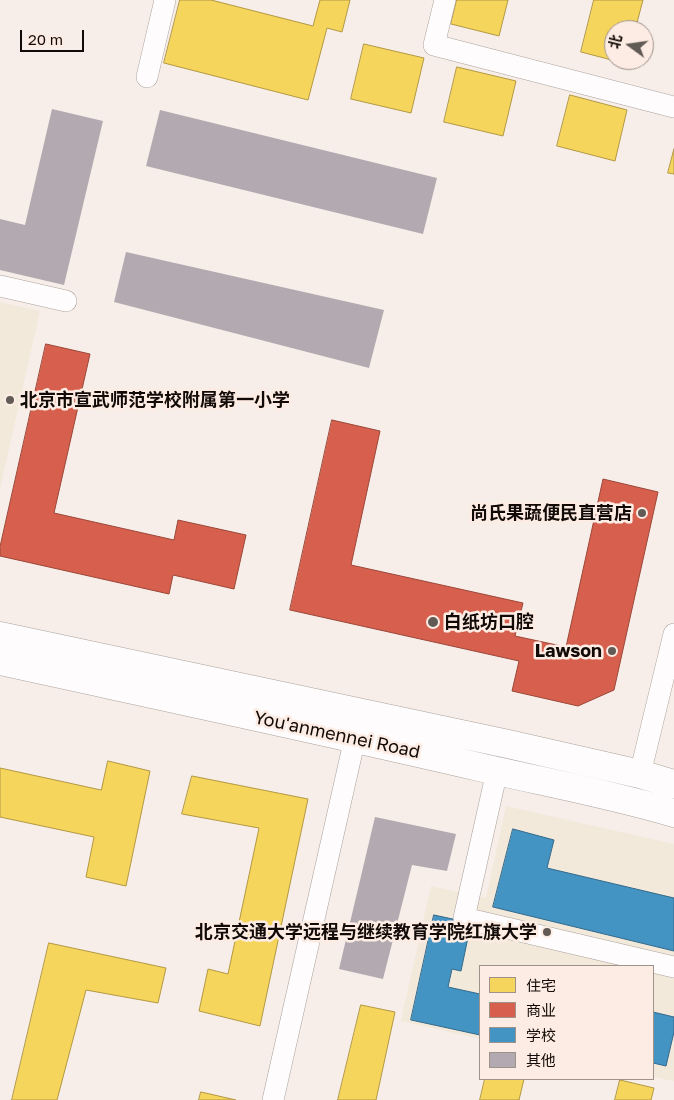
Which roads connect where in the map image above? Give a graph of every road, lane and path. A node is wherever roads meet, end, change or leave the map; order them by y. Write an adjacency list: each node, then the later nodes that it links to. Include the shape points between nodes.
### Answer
1 (165, 0): 3 (street)
2 (445, 0): 4 (street, via 434,45)
3 (147, 77)
4 (674, 107)
5 (0, 286): 6 (street)
6 (66, 300)
7 (674, 634): 12 (street)
8 (0, 636): 12 (main road, You'anmennei Road)
9 (0, 661): 10 (main road, You'anmennei Road)
10 (355, 738): 11 (main road, You'anmennei Road); 16 (street)
11 (497, 771): 14 (main road, You'anmennei Road); 15 (street, via 464,918)
12 (640, 774): 13 (main road, You'anmennei Road)
13 (674, 784)
14 (674, 813)
15 (674, 967)
16 (273, 1100)

